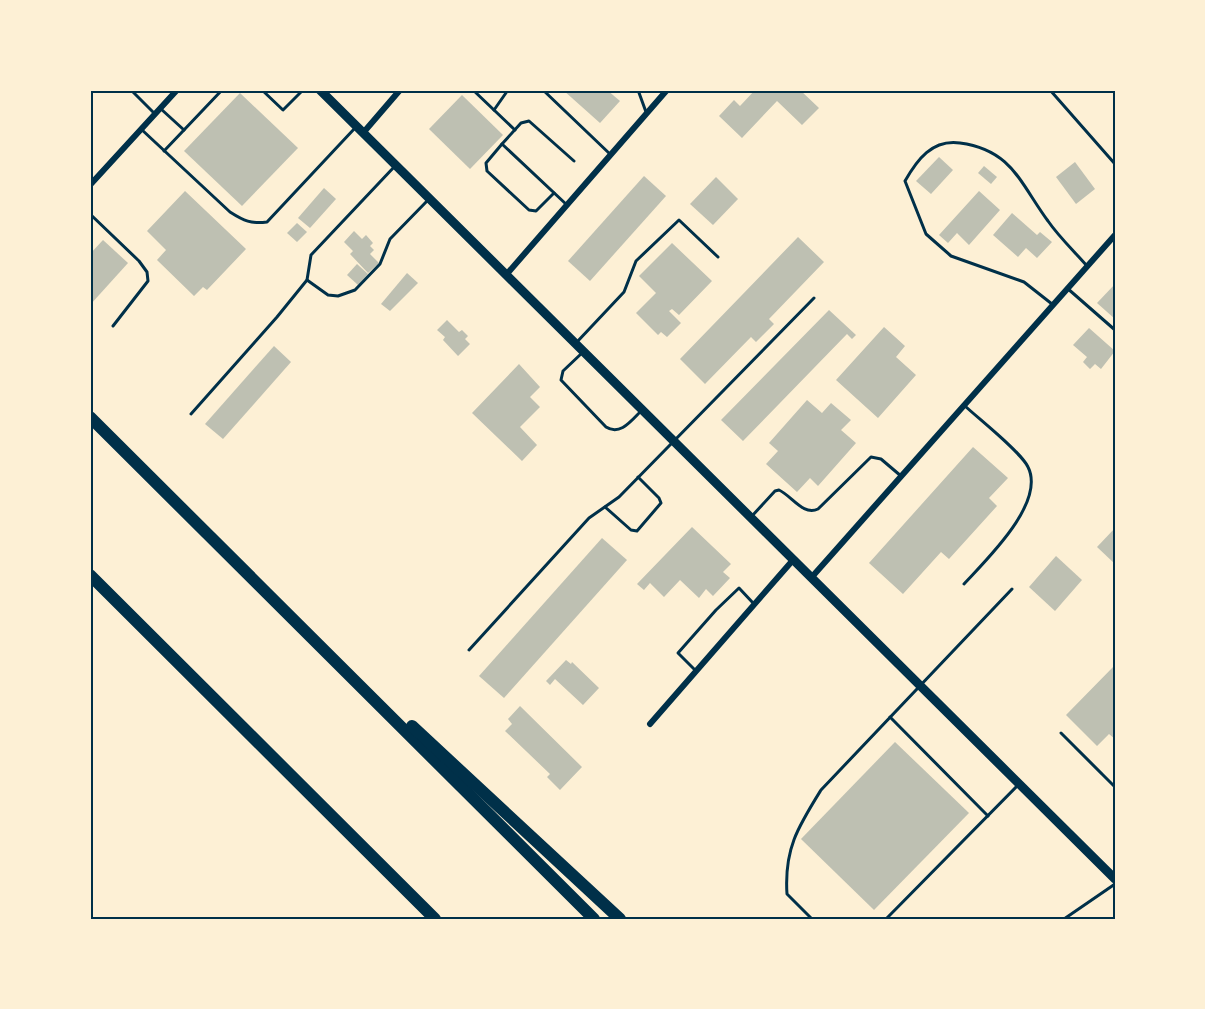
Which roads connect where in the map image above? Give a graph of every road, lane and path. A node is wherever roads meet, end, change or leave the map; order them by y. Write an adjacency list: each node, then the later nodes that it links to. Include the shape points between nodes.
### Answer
1 (131, 90): 15 (lane)
2 (177, 90): 15 (street)
3 (222, 90): 18 (lane)
4 (262, 90): 5 (lane, via 283,110)
5 (303, 90)
6 (320, 90): 19 (main road)
7 (400, 90): 19 (street)
8 (473, 90): 14 (lane)
9 (508, 90): 14 (lane)
10 (543, 90): 23 (lane)
11 (638, 90): 16 (lane)
12 (667, 90): 16 (street)
13 (1050, 90): 25 (lane)
14 (494, 110): 20 (lane)
15 (158, 111): 17 (street); 18 (lane)
16 (646, 114): 23 (street)
17 (141, 129): 22 (lane); 27 (street)
18 (184, 130): 22 (lane)
19 (359, 130): 22 (lane, via 267,222 252,224 230,212); 26 (main road)
20 (515, 130): 21 (lane); 24 (lane, via 529,121)
21 (502, 144): 28 (lane); 28 (lane, via 486,164 487,171 529,210 536,211)
22 (164, 151)
23 (611, 155): 30 (street)
24 (574, 161)
25 (1115, 164)
26 (395, 166): 29 (main road); 36 (lane, via 312,255)
27 (90, 185)
28 (554, 193): 30 (lane)
29 (429, 199): 35 (main road); 36 (lane, via 390,239 380,264 356,290 328,295)
30 (567, 205): 35 (street)
31 (90, 214): 40 (lane, via 147,272 148,281)
32 (1115, 236): 34 (street)
33 (718, 257): 42 (lane, via 679,220 636,261 624,292)
34 (1087, 266): 37 (street); 39 (lane, via 996,154 979,146 950,141 937,144 914,165 904,182 926,234 951,256 1024,282)
35 (506, 275): 42 (main road)
36 (307, 280): 46 (lane)
37 (1067, 288): 39 (street); 41 (lane)
38 (814, 298): 48 (lane)
39 (1052, 304): 44 (street)
40 (113, 326)
41 (1115, 330)
42 (575, 344): 43 (main road)
43 (583, 352): 45 (main road); 45 (lane, via 563,371 561,380 606,427 621,429)
44 (964, 404): 49 (street); 56 (lane, via 1019,456 1028,468 1031,489 1012,531)
45 (642, 410): 48 (main road)
46 (191, 414)
47 (90, 417): 57 (highway)
48 (673, 441): 50 (lane); 52 (main road)
49 (901, 476): 52 (lane, via 881,459 871,457 813,512 779,490); 55 (street)
50 (638, 477): 51 (lane); 51 (lane, via 661,503 641,528 631,530)
51 (605, 507): 60 (lane, via 588,518)
52 (750, 518): 53 (main road)
53 (794, 560): 55 (main road); 59 (street)
54 (90, 575): 69 (highway)
55 (811, 578): 62 (main road)
56 (964, 584)
57 (262, 588): 74 (highway); 75 (highway)
58 (1012, 589): 62 (lane)
59 (755, 605): 61 (street); 61 (lane, via 739,588 716,610 678,653)
60 (469, 650)
61 (696, 671): 64 (street)
62 (919, 685): 63 (lane); 66 (main road)
63 (890, 717): 68 (lane); 76 (lane, via 821,790 798,827 789,855 787,894)
64 (650, 724)
65 (1061, 733): 67 (lane)
66 (1019, 784): 68 (lane); 70 (main road)
67 (1115, 787)
68 (988, 816): 77 (lane)
69 (391, 875): 72 (highway); 73 (highway)
70 (1115, 879)
71 (1115, 884): 78 (lane)
72 (430, 919)
73 (435, 919)
74 (594, 919)
75 (620, 919)
76 (812, 919)
77 (886, 919)
78 (1064, 919)

